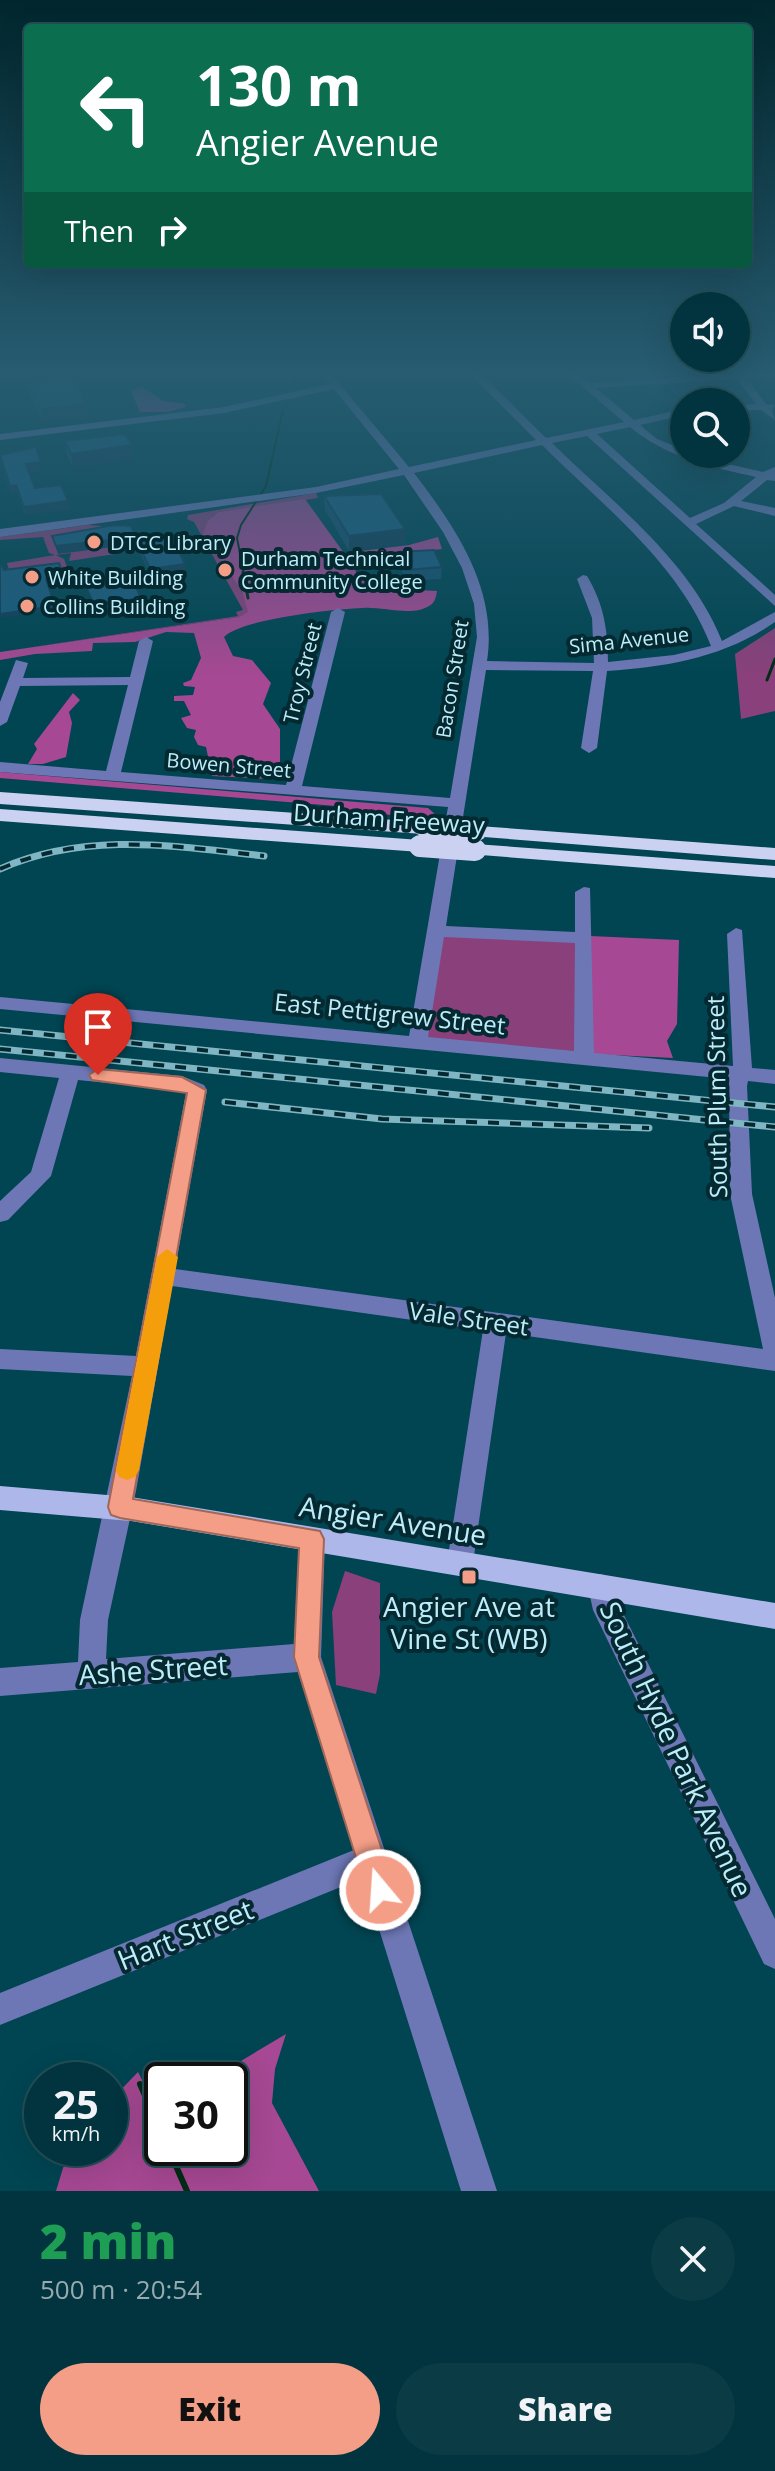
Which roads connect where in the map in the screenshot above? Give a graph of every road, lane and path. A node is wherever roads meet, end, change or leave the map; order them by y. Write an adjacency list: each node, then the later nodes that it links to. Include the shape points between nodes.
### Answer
1 (399, 472): 9 (street, via 270,498)
2 (406, 472): 17 (street, Bacon Street, via 450,534 483,609)
3 (575, 472): 15 (street, via 686,582)
4 (633, 472): 8 (street)
5 (770, 477): 6 (street)
6 (732, 502): 7 (street); 8 (street)
7 (775, 512)
8 (688, 523): 11 (street)
9 (0, 533)
10 (583, 579): 18 (street, via 600,615)
11 (775, 602)
12 (338, 612): 25 (street, Troy Street)
13 (775, 616): 15 (street, Sima Avenue)
14 (146, 641): 19 (street)
15 (718, 647): 18 (street, Sima Avenue)
16 (21, 663): 20 (street)
17 (478, 665): 18 (street, Sima Avenue); 27 (street, Bacon Street)
18 (600, 666): 22 (street)
19 (135, 681): 20 (street); 24 (street)
20 (15, 682): 21 (street)
21 (0, 722)
22 (589, 748)
23 (0, 767): 24 (street, Bowen Street)
24 (112, 776): 25 (street, Bowen Street)
25 (293, 790): 27 (street, Bowen Street)
26 (0, 795): 29 (highway, Durham Freeway)
27 (455, 803): 34 (street, Bacon Street)
28 (0, 818): 29 (highway, Durham Freeway)
29 (422, 837): 30 (highway, Durham Freeway, bridge)
30 (477, 841): 31 (highway, Durham Freeway); 32 (highway, Durham Freeway)
31 (775, 854)
32 (775, 872)
33 (584, 892): 36 (street)
34 (436, 931): 36 (street); 38 (street, Bacon Street)
35 (736, 934): 42 (street, South Plum Street, via 744,1063)
36 (584, 938): 39 (street)
37 (0, 1003): 38 (street, East Pettigrew Street)
38 (418, 1041): 39 (street, East Pettigrew Street)
39 (584, 1058): 42 (street, East Pettigrew Street)
40 (0, 1065): 41 (street)
41 (70, 1073): 44 (street, via 40,1176); 45 (street, via 182,1083 197,1090)
42 (740, 1074): 43 (street, East Pettigrew Street); 47 (street, South Plum Street, via 741,1194)
43 (775, 1077)
44 (0, 1214)
45 (164, 1276): 46 (street, Vale Street); 50 (street)
46 (496, 1321): 49 (street, Vale Street); 54 (street)
47 (775, 1351)
48 (0, 1359): 50 (street)
49 (775, 1361)
50 (146, 1367): 52 (street)
51 (0, 1498): 52 (main road, Angier Avenue)
52 (120, 1507): 53 (main road, Angier Avenue); 58 (street, via 94,1620)
53 (312, 1539): 54 (main road, Angier Avenue); 57 (street)
54 (460, 1563): 55 (main road, Angier Avenue)
55 (601, 1587): 56 (main road, Angier Avenue); 61 (street, South Hyde Park Avenue, via 603,1601)
56 (775, 1616)
57 (307, 1657): 58 (street, Ashe Street); 60 (street)
58 (91, 1674): 59 (street, Ashe Street)
59 (0, 1682)
60 (371, 1859): 62 (street, Hart Street); 63 (street)
61 (775, 1953)
62 (0, 2009)
63 (479, 2191)

